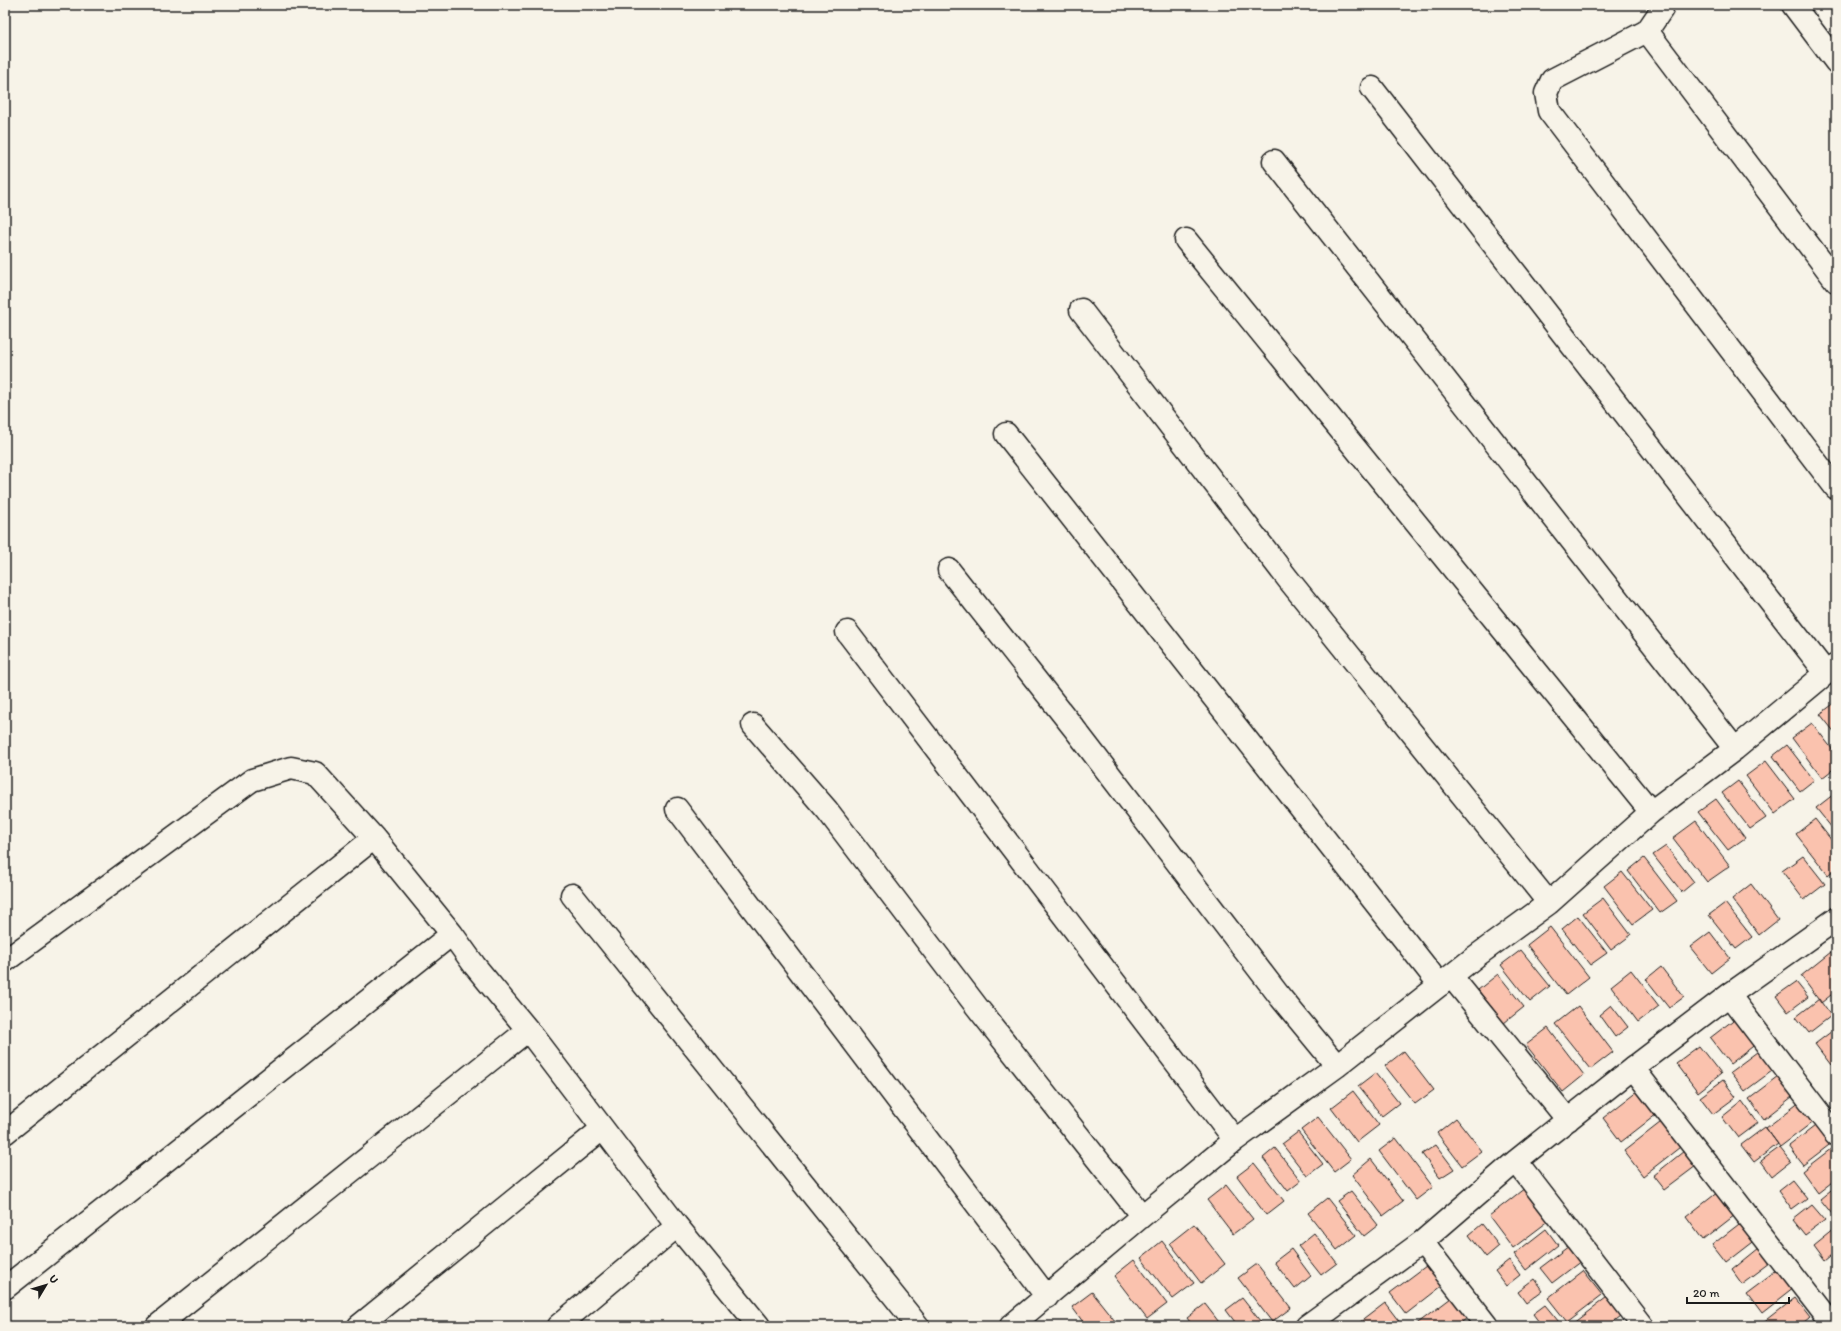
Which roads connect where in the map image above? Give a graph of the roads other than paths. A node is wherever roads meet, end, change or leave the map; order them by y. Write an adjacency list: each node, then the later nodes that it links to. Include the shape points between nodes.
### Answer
1 (1662, 5): 3 (street)
2 (1793, 5): 4 (street)
3 (1647, 31): 8 (street); 11 (street, via 1552,80 1546,92 1549,111)
4 (1836, 62)
5 (1372, 88): 14 (street)
6 (1274, 161): 16 (street)
7 (1186, 240): 18 (street)
8 (1836, 281)
9 (1082, 310): 21 (street, via 1288,579)
10 (1006, 434): 25 (street)
11 (1836, 488)
12 (949, 570): 28 (street, via 1281,998)
13 (847, 632): 34 (street)
14 (1831, 669): 16 (street)
15 (753, 725): 36 (street, via 827,810 977,1007)
16 (1735, 749): 18 (street)
17 (677, 809): 40 (street)
18 (1651, 812): 21 (street)
19 (374, 838): 23 (street); 24 (street, via 315,773 291,768 272,772 252,780); 32 (street)
20 (572, 895): 47 (street)
21 (1549, 903): 25 (street)
22 (1834, 924): 26 (street)
23 (452, 934): 27 (street, via 474,966); 39 (street)
24 (5, 961)
25 (1445, 981): 28 (street); 30 (street)
26 (1729, 996): 29 (street); 33 (street)
27 (528, 1030): 31 (street); 43 (street)
28 (1337, 1066): 34 (street)
29 (1633, 1068): 30 (street); 50 (street)
30 (1568, 1120): 35 (street)
31 (602, 1129): 37 (street); 44 (street)
32 (5, 1133)
33 (1836, 1135)
34 (1235, 1140): 36 (street)
35 (1516, 1161): 38 (street); 49 (street)
36 (1142, 1216): 40 (street)
37 (677, 1226): 45 (street); 46 (street)
38 (1422, 1242): 42 (street); 48 (street)
39 (5, 1288)
40 (1047, 1297): 41 (street)
41 (1016, 1324)
42 (1316, 1324)
43 (157, 1326)
44 (359, 1326)
45 (558, 1326)
46 (759, 1326)
47 (918, 1326)
48 (1488, 1326)
49 (1643, 1326)
50 (1833, 1326)

